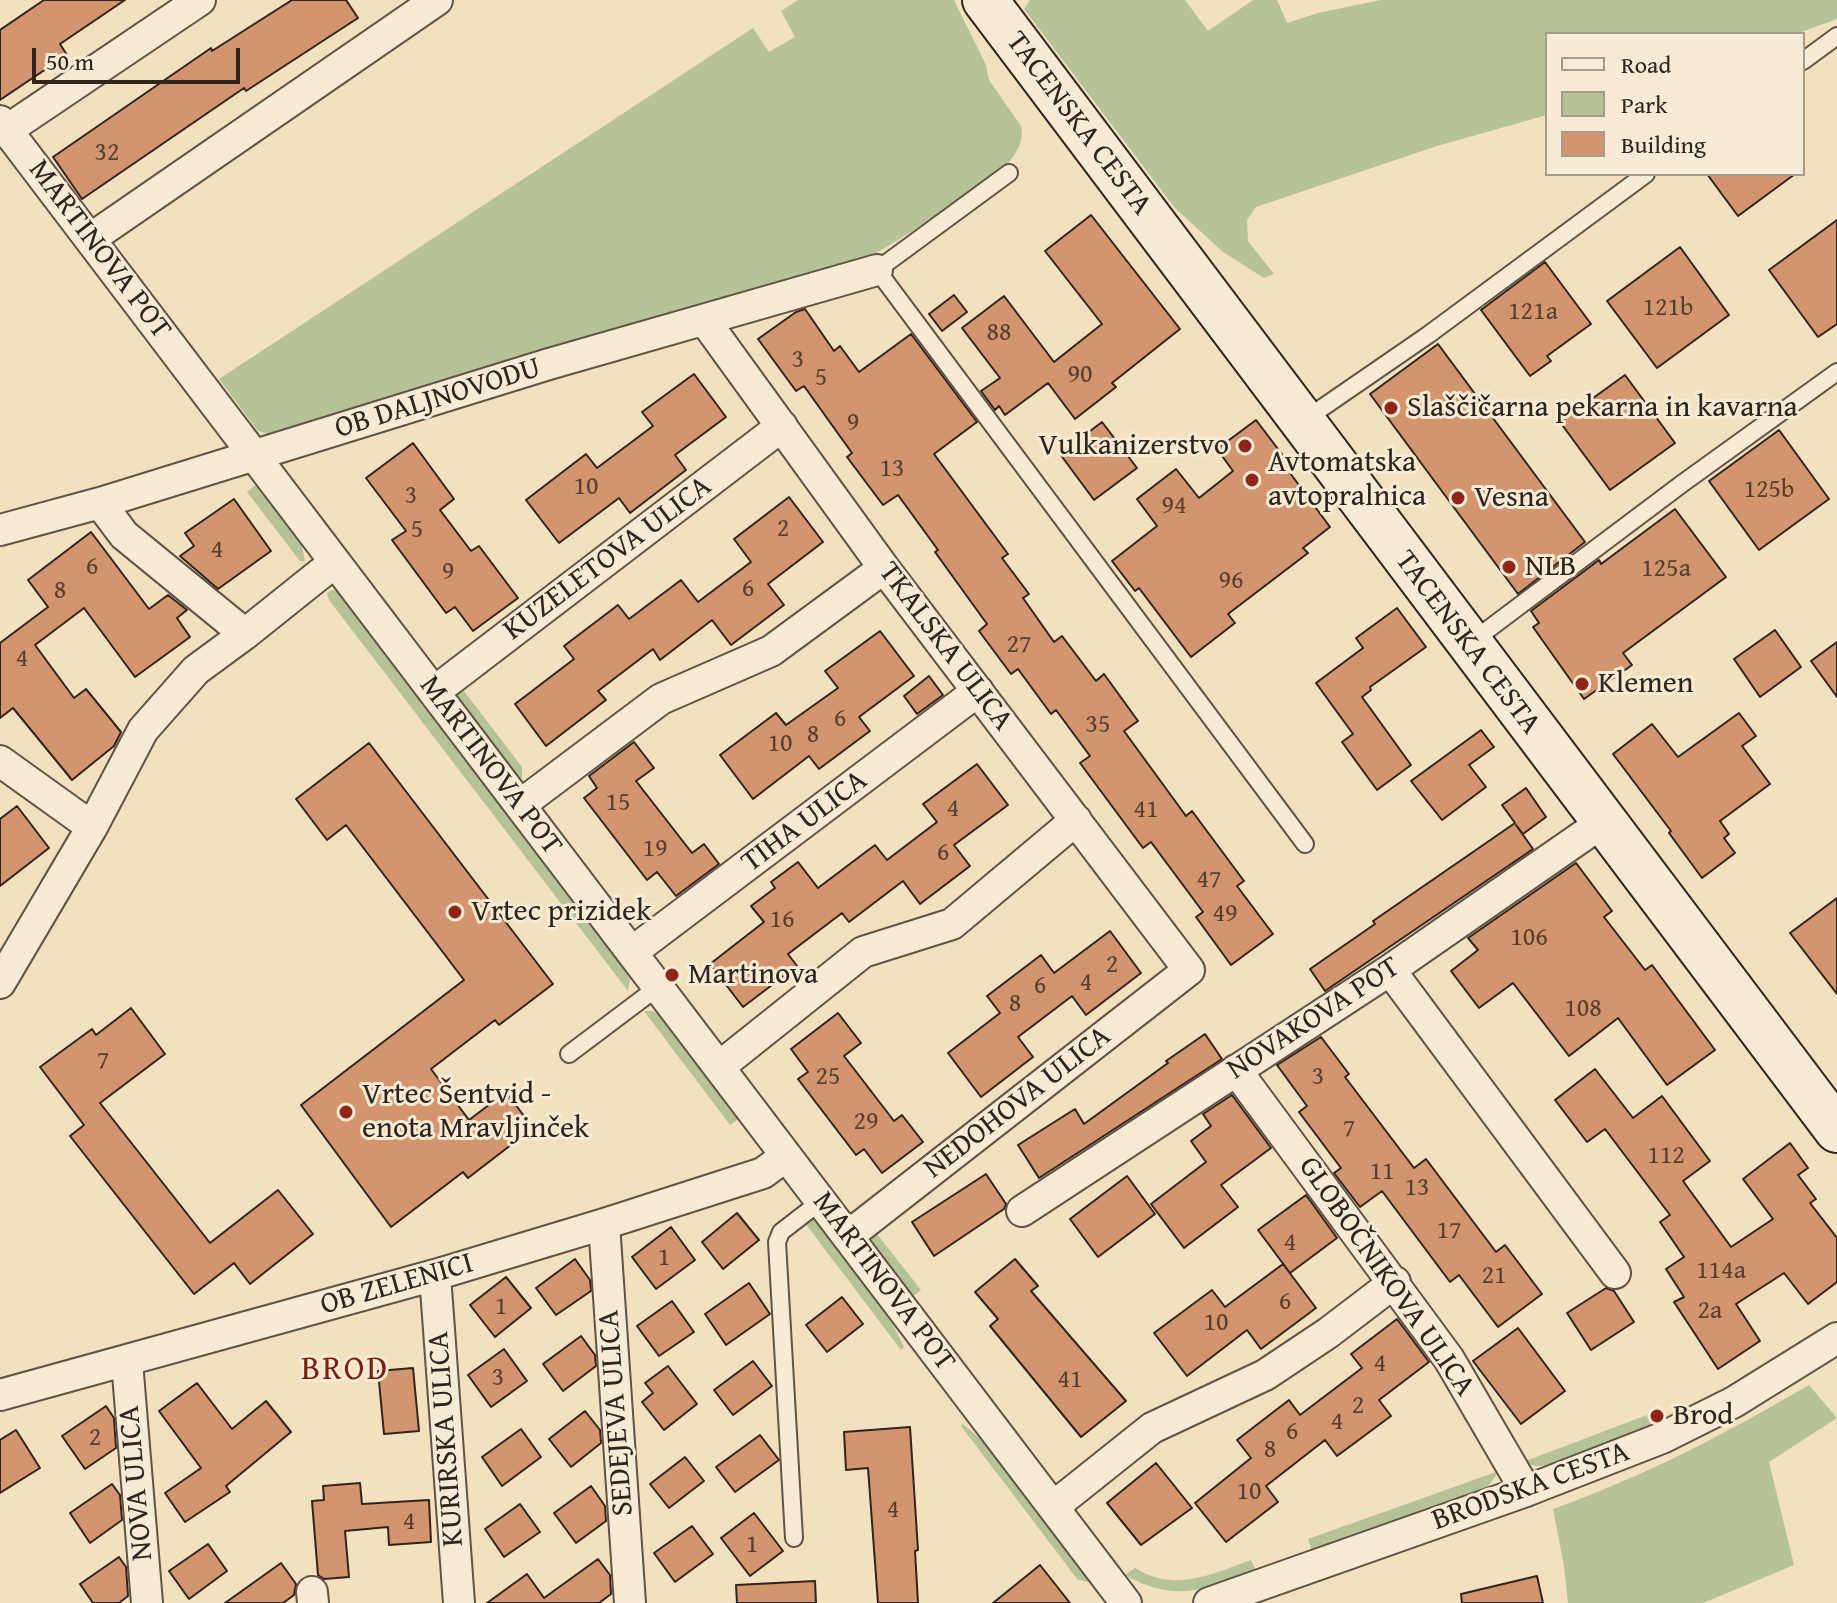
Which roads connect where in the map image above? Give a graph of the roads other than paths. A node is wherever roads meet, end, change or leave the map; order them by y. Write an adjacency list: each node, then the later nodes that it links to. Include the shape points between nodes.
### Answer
1 (200, 0): 6 (street)
2 (437, 0): 9 (street)
3 (985, 0): 13 (main road, TACENSKA CESTA)
4 (1837, 36): 5 (lane)
5 (1805, 60)
6 (4, 125): 9 (street, MARTINOVA POT)
7 (1009, 173): 10 (lane)
8 (1643, 176): 13 (lane)
9 (90, 239): 15 (street, MARTINOVA POT)
10 (877, 270): 11 (street, OB DALJNOVODU); 29 (lane)
11 (705, 321): 14 (street, TKALSKA ULICA); 15 (street, OB DALJNOVODU)
12 (1837, 372): 21 (lane)
13 (1301, 422): 21 (main road, TACENSKA CESTA)
14 (782, 426): 19 (street, TKALSKA ULICA); 23 (street, KUZELETOVA ULICA)
15 (255, 456): 16 (street, OB DALJNOVODU); 18 (street, MARTINOVA POT)
16 (100, 503): 17 (street, OB DALJNOVODU); 20 (street, via 124,535)
17 (0, 530)
18 (335, 562): 20 (street); 23 (street, MARTINOVA POT)
19 (884, 568): 22 (street, TKALSKA ULICA); 25 (street, via 771,651 661,699)
20 (245, 634): 28 (street, via 196,670 143,730)
21 (1468, 644): 27 (main road, TACENSKA CESTA)
22 (978, 691): 26 (street, TKALSKA ULICA); 30 (street, TIHA ULICA)
23 (434, 692): 25 (street, MARTINOVA POT)
24 (0, 761): 28 (street)
25 (520, 805): 30 (street, MARTINOVA POT)
26 (1076, 820): 31 (street, TKALSKA ULICA); 36 (street, via 952,924 863,952)
27 (1603, 822): 32 (street, NOVAKOVA POT); 38 (main road, TACENSKA CESTA)
28 (92, 827): 33 (street)
29 (1305, 844)
30 (632, 952): 34 (street, MARTINOVA POT)
31 (1189, 970): 43 (street, NEDOHOVA ULICA)
32 (1390, 970): 37 (street, NOVAKOVA POT); 44 (street)
33 (0, 983)
34 (658, 987): 35 (lane); 36 (street, MARTINOVA POT)
35 (569, 1054)
36 (719, 1067): 39 (street, MARTINOVA POT)
37 (1236, 1070): 41 (street, NOVAKOVA POT); 46 (street, GLOBOČNIKOVA ULICA)
38 (1837, 1130)
39 (786, 1156): 40 (street, MARTINOVA POT); 42 (street, OB ZELENICI, via 763,1173)
40 (821, 1201): 43 (street, MARTINOVA POT); 52 (lane, via 781,1232 777,1242)
41 (1022, 1211)
42 (604, 1224): 45 (street, OB ZELENICI); 55 (street, SEDEJEVA ULICA)
43 (848, 1236): 51 (street, MARTINOVA POT)
44 (1615, 1273)
45 (435, 1275): 48 (street, OB ZELENICI); 54 (street, KURIRSKA ULICA)
46 (1395, 1282): 50 (street, GLOBOČNIKOVA ULICA, via 1449,1359); 51 (street, via 1265,1375 1152,1428)
47 (1837, 1338): 50 (street, BRODSKA CESTA, via 1690,1426)
48 (127, 1362): 49 (street, OB ZELENICI); 53 (street, NOVA ULICA)
49 (0, 1395)
50 (1526, 1491): 57 (street, BRODSKA CESTA)
51 (1053, 1507): 56 (street, MARTINOVA POT)
52 (794, 1538)
53 (147, 1603)
54 (459, 1603)
55 (630, 1603)
56 (1126, 1603)
57 (1209, 1603)

